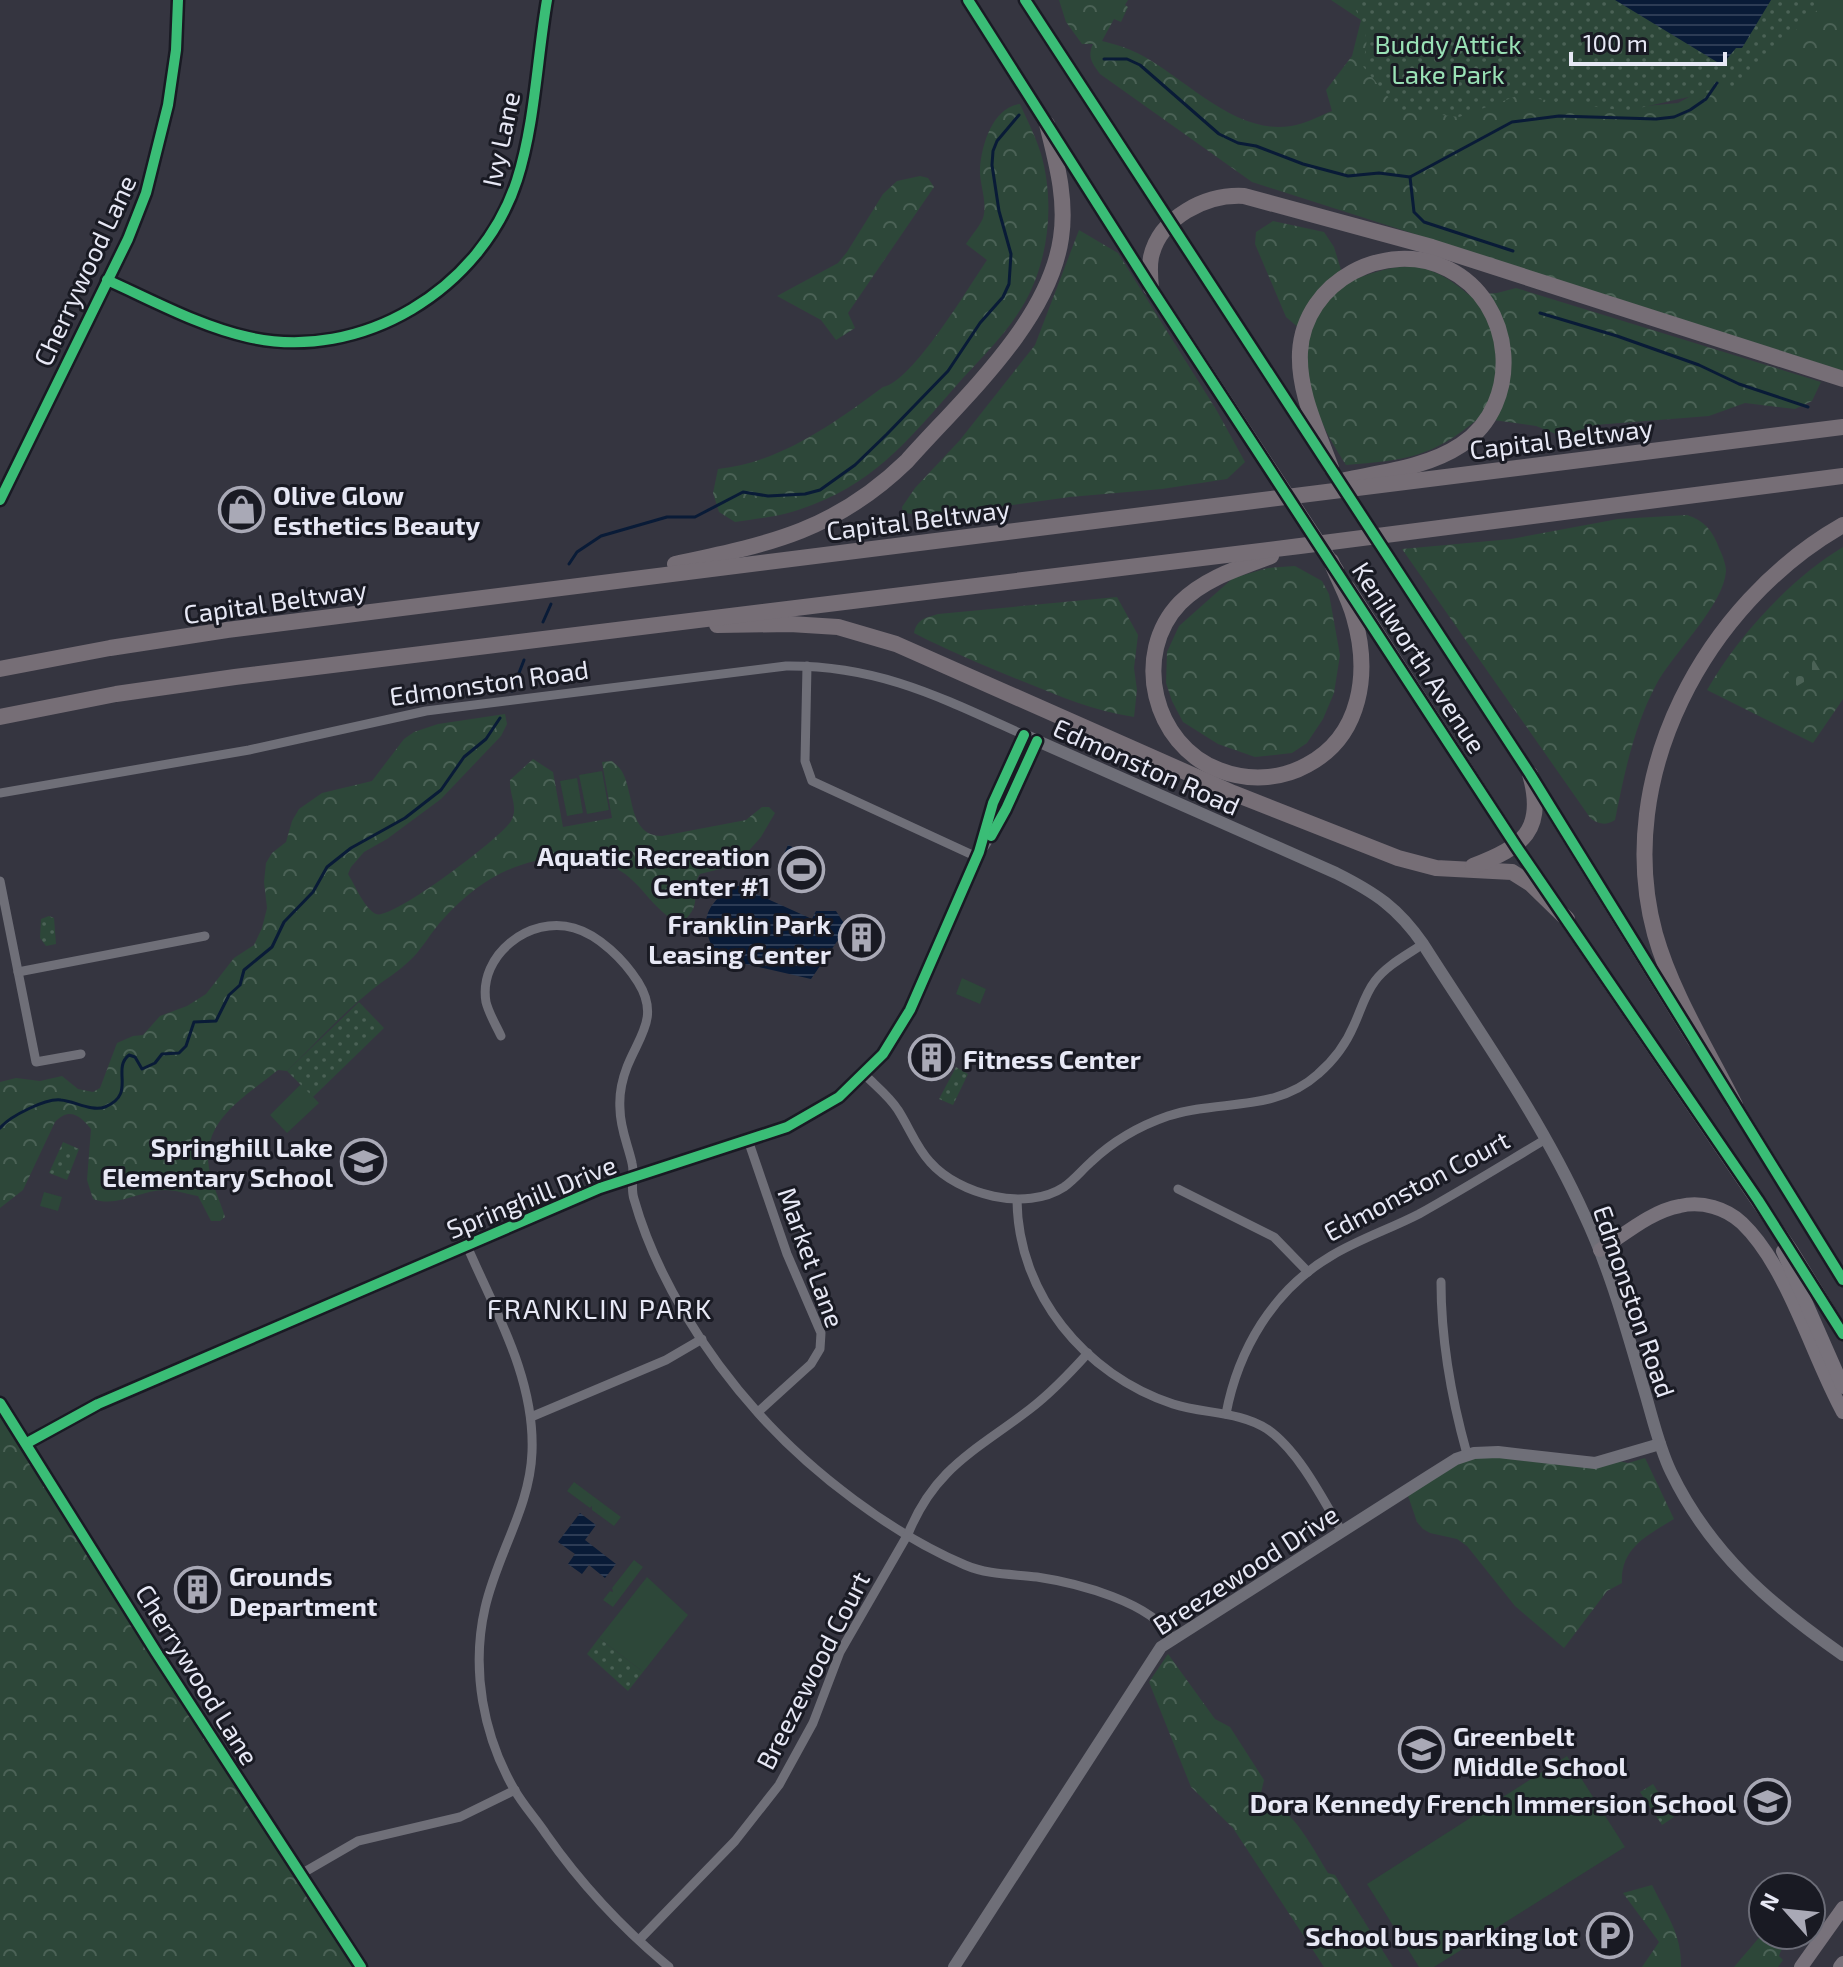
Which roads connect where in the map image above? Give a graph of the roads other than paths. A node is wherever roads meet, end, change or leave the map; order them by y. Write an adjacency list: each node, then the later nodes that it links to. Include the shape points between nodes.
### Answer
1 (178, 0): 9 (street, Cherrywood Lane, via 162,136 146,193)
2 (547, 0): 9 (street, Ivy Lane, via 526,144 511,196 477,255 413,309 365,331 325,339 251,338)
3 (968, 0): 7 (main road, Kenilworth Avenue)
4 (1025, 0): 6 (main road, Kenilworth Avenue)
5 (1032, 0): 6 (main road)
6 (1043, 26): 8 (main road, Kenilworth Avenue)
7 (1047, 124): 10 (main road, Kenilworth Avenue); 20 (highway, via 1062,212 1058,253 1045,292 1007,349 890,477 841,512 781,539)
8 (1169, 224): 10 (highway, via 1150,259); 11 (highway, via 1218,198 1260,198 1432,247); 13 (main road, Kenilworth Avenue)
9 (107, 280): 15 (street, Cherrywood Lane)
10 (1151, 288): 19 (main road, Kenilworth Avenue)
11 (1843, 379)
12 (1843, 427): 16 (highway, Capital Beltway)
13 (1331, 468): 16 (highway, via 1300,374 1304,330 1317,304 1349,273 1371,263 1414,258 1450,269 1480,293 1505,350 1499,393 1478,430 1444,454 1408,467); 27 (main road, Kenilworth Avenue)
14 (1843, 476): 18 (highway)
15 (0, 500)
16 (1243, 502): 20 (highway, Capital Beltway)
17 (1843, 525): 40 (highway, via 1767,582 1719,636 1680,704 1653,782 1646,873 1654,931 1672,982)
18 (1300, 546): 19 (highway, via 1201,586 1180,603 1160,636 1153,676 1163,717 1186,749 1218,770 1257,778 1297,770 1331,747 1355,714 1360,642); 21 (highway)
19 (1331, 561): 29 (main road, Kenilworth Avenue)
20 (560, 588): 23 (highway, Capital Beltway, via 227,630)
21 (616, 628): 24 (highway, via 116,694); 31 (highway, via 790,624 862,633 1295,818 1420,865)
22 (807, 666): 25 (street, Edmonston Road, via 891,679); 28 (street, Edmonston Road, via 426,711 261,748); 30 (street, via 805,761 812,781)
23 (0, 669)
24 (0, 717)
25 (1024, 735): 26 (street, Edmonston Road); 30 (street, Springhill Drive, via 993,803)
26 (1037, 741): 30 (street, Springhill Drive); 35 (street, Edmonston Road, via 1370,890 1395,909)
27 (1530, 774): 29 (highway, via 1536,809 1527,835); 40 (main road, Kenilworth Avenue)
28 (0, 793)
29 (1516, 846): 31 (highway); 33 (main road, Kenilworth Avenue)
30 (978, 855): 39 (street, Springhill Drive, via 910,1010)
31 (1464, 870): 33 (highway, via 1512,872)
32 (0, 881): 36 (street)
33 (1567, 919): 46 (main road, Kenilworth Avenue)
34 (205, 936): 36 (street)
35 (1423, 944): 41 (street, Edmonston Road); 45 (street, via 1375,981 1346,1042 1307,1083 1258,1103 1161,1118 1116,1141 1061,1189)
36 (18, 972): 38 (street, via 36,1062)
37 (501, 1036): 43 (street, via 487,1003 487,982 497,957 516,938 542,927 571,927 593,936 623,964 641,987 647,1009 646,1028 621,1091)
38 (81, 1054)
39 (865, 1075): 42 (street, Springhill Drive, via 814,1114); 45 (street, via 892,1102 932,1165 964,1186)
40 (1735, 1105): 47 (main road, Kenilworth Avenue)
41 (1546, 1139): 49 (street, Edmonston Road); 51 (street, Edmonston Court)
42 (748, 1140): 43 (street, Springhill Drive); 59 (street, Market Lane, via 821,1333 811,1364)
43 (632, 1178): 48 (street, Springhill Drive); 55 (street, via 650,1242)
44 (1178, 1189): 51 (street, Edmonston Court, via 1274,1237)
45 (1017, 1200): 56 (street, via 1020,1236 1035,1282 1057,1320)
46 (1758, 1200): 54 (main road, Kenilworth Avenue); 57 (main road)
47 (1806, 1218): 50 (main road); 52 (main road, Kenilworth Avenue)
48 (467, 1246): 62 (street, via 515,1358); 63 (street, Springhill Drive, via 98,1404)
49 (1600, 1250): 60 (main road, via 1674,1207 1702,1204 1735,1217 1755,1238 1788,1293); 64 (street, Edmonston Road)
50 (1843, 1260)
51 (1308, 1272): 61 (street, Edmonston Court, via 1279,1298 1253,1336 1235,1374)
52 (1843, 1280)
53 (1441, 1282): 65 (street, via 1445,1354)
54 (1843, 1334)
55 (702, 1339): 59 (street); 62 (street, via 666,1360)
56 (1088, 1353): 61 (street, via 1131,1386 1161,1400); 67 (street, Breezewood Court, via 1044,1397 961,1459 938,1483)
57 (1843, 1387)
58 (0, 1403): 63 (street, Cherrywood Lane)
59 (758, 1412): 67 (street, via 835,1485)
60 (1843, 1412)
61 (1226, 1414): 66 (street, via 1257,1423 1280,1439)
62 (531, 1417): 70 (street, via 526,1494 487,1597 478,1654 489,1729)
63 (27, 1443): 71 (street, Cherrywood Lane)
64 (1660, 1444): 65 (street, Breezewood Drive, via 1595,1463 1498,1452); 69 (street, Edmonston Road, via 1692,1509 1730,1561 1762,1594)
65 (1467, 1454): 66 (street, Breezewood Drive)
66 (1342, 1532): 68 (street, Breezewood Drive)
67 (908, 1534): 68 (street, via 980,1570 1050,1579 1108,1596 1156,1620); 73 (street, Breezewood Court, via 840,1652 813,1723 779,1785 735,1841)
68 (1173, 1639): 76 (street, Breezewood Drive, via 1154,1655)
69 (1843, 1655)
70 (515, 1790): 71 (street, via 460,1817 358,1841); 73 (street, via 590,1891)
71 (301, 1874): 74 (street, Cherrywood Lane)
72 (1843, 1908): 77 (main road)
73 (639, 1940): 75 (street)
74 (361, 1967)
75 (669, 1967)
76 (954, 1967)
77 (1801, 1967)

